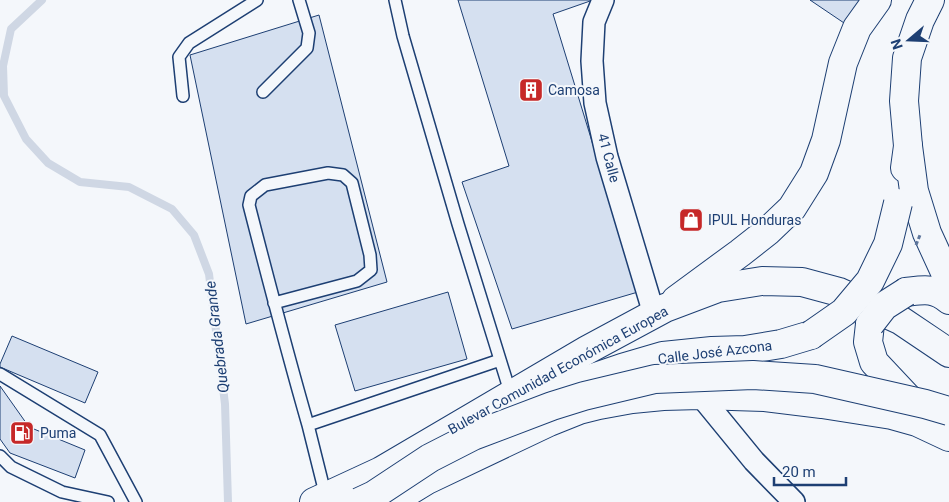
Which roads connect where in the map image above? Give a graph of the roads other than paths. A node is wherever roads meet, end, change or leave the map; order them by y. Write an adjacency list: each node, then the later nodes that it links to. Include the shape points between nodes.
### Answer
1 (257, 0): 8 (lane, via 189,43 179,57)
2 (299, 0): 7 (lane, via 309,34 307,48)
3 (395, 0): 15 (lane)
4 (603, 0): 13 (street, 41 Calle, via 594,22 595,103 607,157)
5 (877, 0): 13 (main road, via 857,28 843,63 826,140 814,173 792,208 740,254)
6 (930, 0): 9 (main road, Calle José Azcona, via 907,58 904,101)
7 (263, 92)
8 (184, 96)
9 (908, 146): 10 (main road, via 914,191 926,229); 22 (main road, Calle José Azcona, bridge, via 888,244 870,281 844,312 810,335 781,344 663,356 578,384 541,401)
10 (949, 281)
11 (949, 300): 20 (main road, bridge, via 929,289 906,292 884,306 870,324 868,342 874,362)
12 (274, 303): 12 (lane, via 249,205 251,196 265,185 328,173 343,175 352,183 371,270 357,281); 19 (lane)
13 (659, 311): 14 (main road, Bulevar Comunidad Económica Europea, via 718,288 762,281 802,282 839,292 900,320); 17 (main road, Bulevar Comunidad Económica Europea)
14 (949, 353)
15 (500, 360): 17 (lane); 19 (lane)
16 (0, 374): 25 (lane, via 100,435)
17 (511, 395): 23 (main road, Bulevar Comunidad Económica Europea, via 381,471)
18 (700, 395): 20 (main road, via 765,397 822,404); 22 (main road, via 632,399 579,410); 28 (street, via 754,461)
19 (308, 425): 23 (lane)
20 (947, 427): 26 (main road, bridge, via 925,404 815,379 753,375 655,378 552,406 473,436 430,458)
21 (0, 456): 24 (lane, via 11,467 62,492)
22 (427, 480): 27 (main road)
23 (320, 500)
24 (108, 502)
25 (136, 502)
26 (359, 502)
27 (391, 502)
28 (794, 502)

